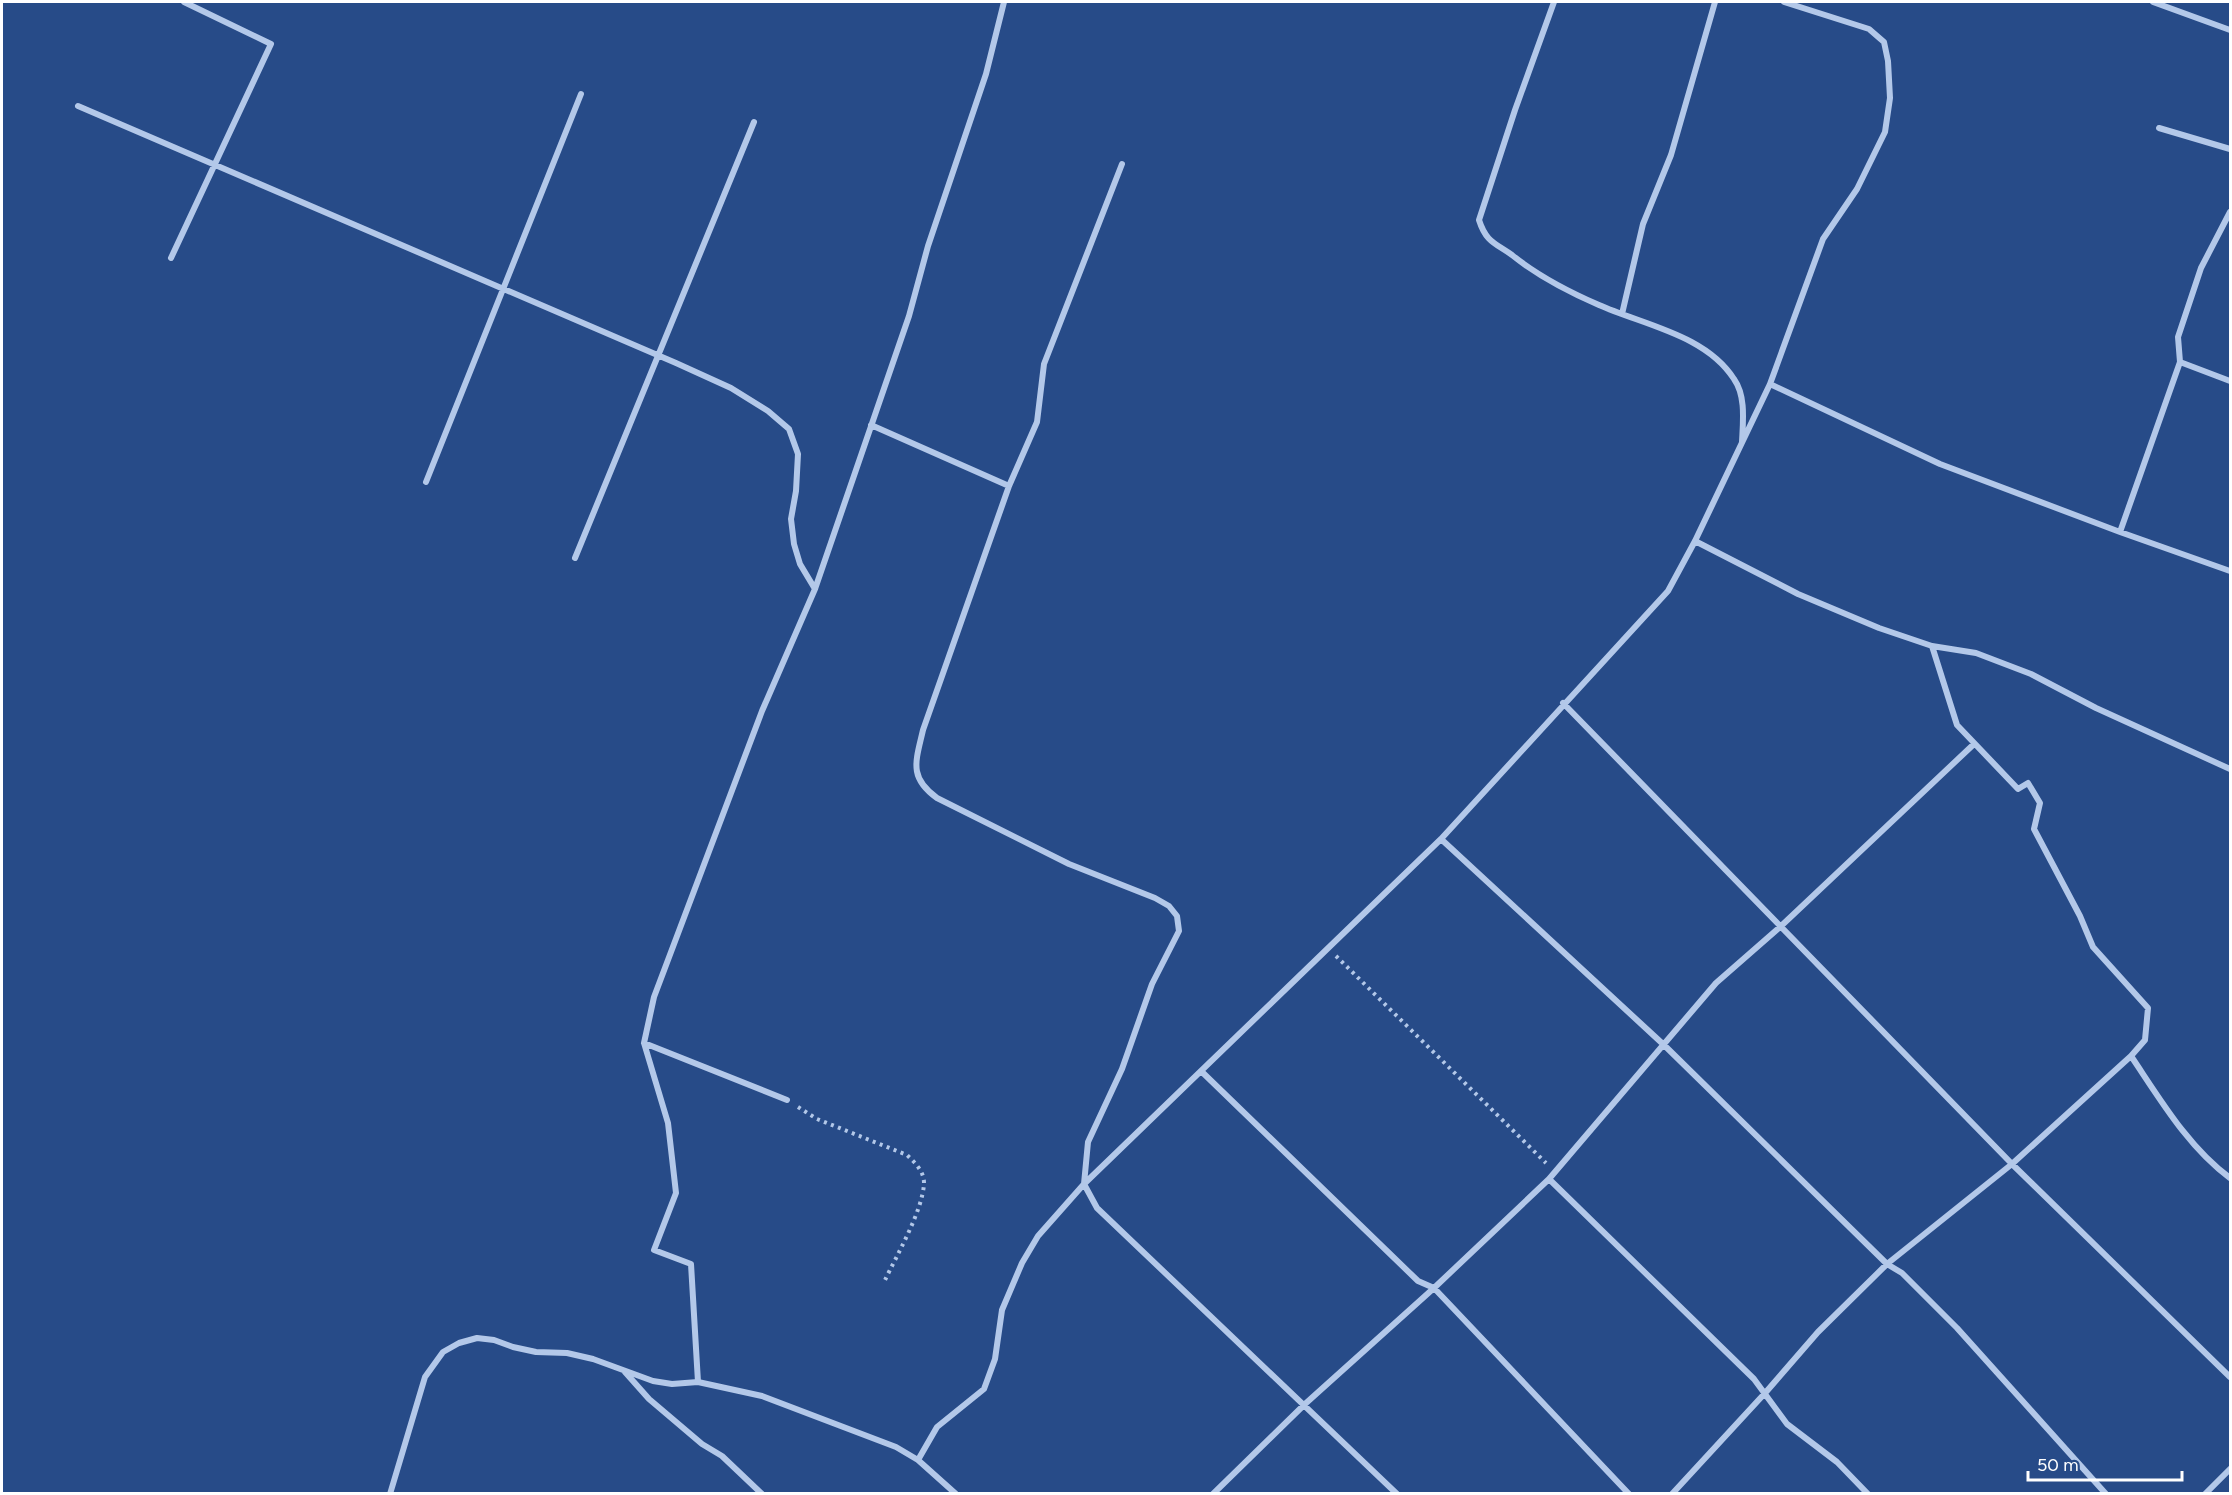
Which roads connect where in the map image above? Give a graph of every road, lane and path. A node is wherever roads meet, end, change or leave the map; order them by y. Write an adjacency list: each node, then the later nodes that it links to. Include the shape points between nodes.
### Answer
1 (184, 2): 13 (street, via 271,44)
2 (1004, 2): 23 (street, via 986,74)
3 (1554, 2): 18 (street, via 1479,220 1483,233 1495,246 1528,268)
4 (1715, 2): 18 (street, via 1671,155 1643,224)
5 (1784, 2): 22 (street, via 1869,29 1884,42 1890,98 1885,132 1857,189 1823,239)
6 (2153, 2): 7 (street)
7 (2230, 30)
8 (581, 94): 17 (street)
9 (78, 106): 13 (street)
10 (754, 122): 19 (street)
11 (2159, 128): 12 (street)
12 (2230, 149)
13 (214, 164): 16 (street); 17 (street)
14 (1122, 164): 26 (street, via 1044,364 1037,422)
15 (2230, 212): 20 (street, via 2198,278 2178,337)
16 (171, 258)
17 (503, 289): 19 (street); 25 (street)
18 (1622, 314): 24 (street, via 1706,350 1724,365 1736,380 1742,398)
19 (658, 356): 29 (street); 31 (street, via 731,388 789,429 798,454 791,519 794,544 800,564)
20 (2180, 362): 21 (street); 27 (street)
21 (2230, 381)
22 (1770, 384): 24 (street); 27 (street, via 1940,464)
23 (871, 425): 26 (street); 31 (street)
24 (1742, 445): 28 (street)
25 (426, 482)
26 (1010, 486): 48 (street, via 923,730 915,766 925,789 937,798 1070,864 1155,898 1177,916 1179,931 1152,984 1122,1069 1088,1142)
27 (2120, 532): 30 (street)
28 (1695, 541): 32 (street, via 1798,594); 33 (street, via 1668,591)
29 (575, 558)
30 (2230, 571)
31 (815, 589): 39 (street, via 718,825 654,997)
32 (1932, 646): 34 (street, via 1957,725); 35 (street, via 1976,653 2031,674)
33 (1563, 704): 36 (street); 37 (street)
34 (1974, 744): 37 (street); 41 (street, via 2018,789 2028,783 2040,803 2034,829 2093,947 2148,1008 2145,1040)
35 (2230, 769)
36 (1441, 839): 38 (street); 40 (street)
37 (1780, 927): 40 (street, via 1716,983); 44 (street)
38 (1328, 948): 42 (street); 45 (path)
39 (644, 1043): 43 (street); 54 (street, via 668,1124 676,1193 654,1250 691,1264)
40 (1664, 1045): 45 (street); 49 (street)
41 (2131, 1056): 44 (street); 46 (street, via 2176,1122 2215,1167)
42 (1201, 1071): 48 (street); 51 (street, via 1418,1281)
43 (787, 1100): 50 (path, via 817,1119 907,1155 918,1166 924,1181 920,1204)
44 (2012, 1164): 49 (street); 53 (street)
45 (1555, 1172): 47 (street)
46 (2230, 1178)
47 (1549, 1179): 51 (street); 55 (street)
48 (1084, 1184): 56 (street, via 1097,1208); 57 (street, via 1038,1236 1022,1263 1002,1310 995,1359 984,1389 937,1427)
49 (1887, 1264): 55 (street, via 1818,1332); 67 (street, via 1902,1273 1957,1328)
50 (885, 1280)
51 (1434, 1288): 56 (street); 64 (street)
52 (624, 1372): 54 (street, via 672,1384); 59 (street, via 593,1359 536,1352 494,1340 477,1338 459,1343 443,1352 425,1377); 60 (street, via 649,1399 722,1456)
53 (2230, 1377)
54 (698, 1382): 57 (street, via 762,1396 896,1447)
55 (1766, 1392): 65 (street); 66 (street, via 1787,1424 1837,1462)
56 (1305, 1404): 62 (street); 63 (street)
57 (918, 1460): 61 (street)
58 (2230, 1469): 68 (street)
59 (390, 1494)
60 (762, 1494)
61 (956, 1494)
62 (1213, 1494)
63 (1397, 1494)
64 (1629, 1494)
65 (1672, 1494)
66 (1868, 1494)
67 (2106, 1494)
68 (2205, 1494)

